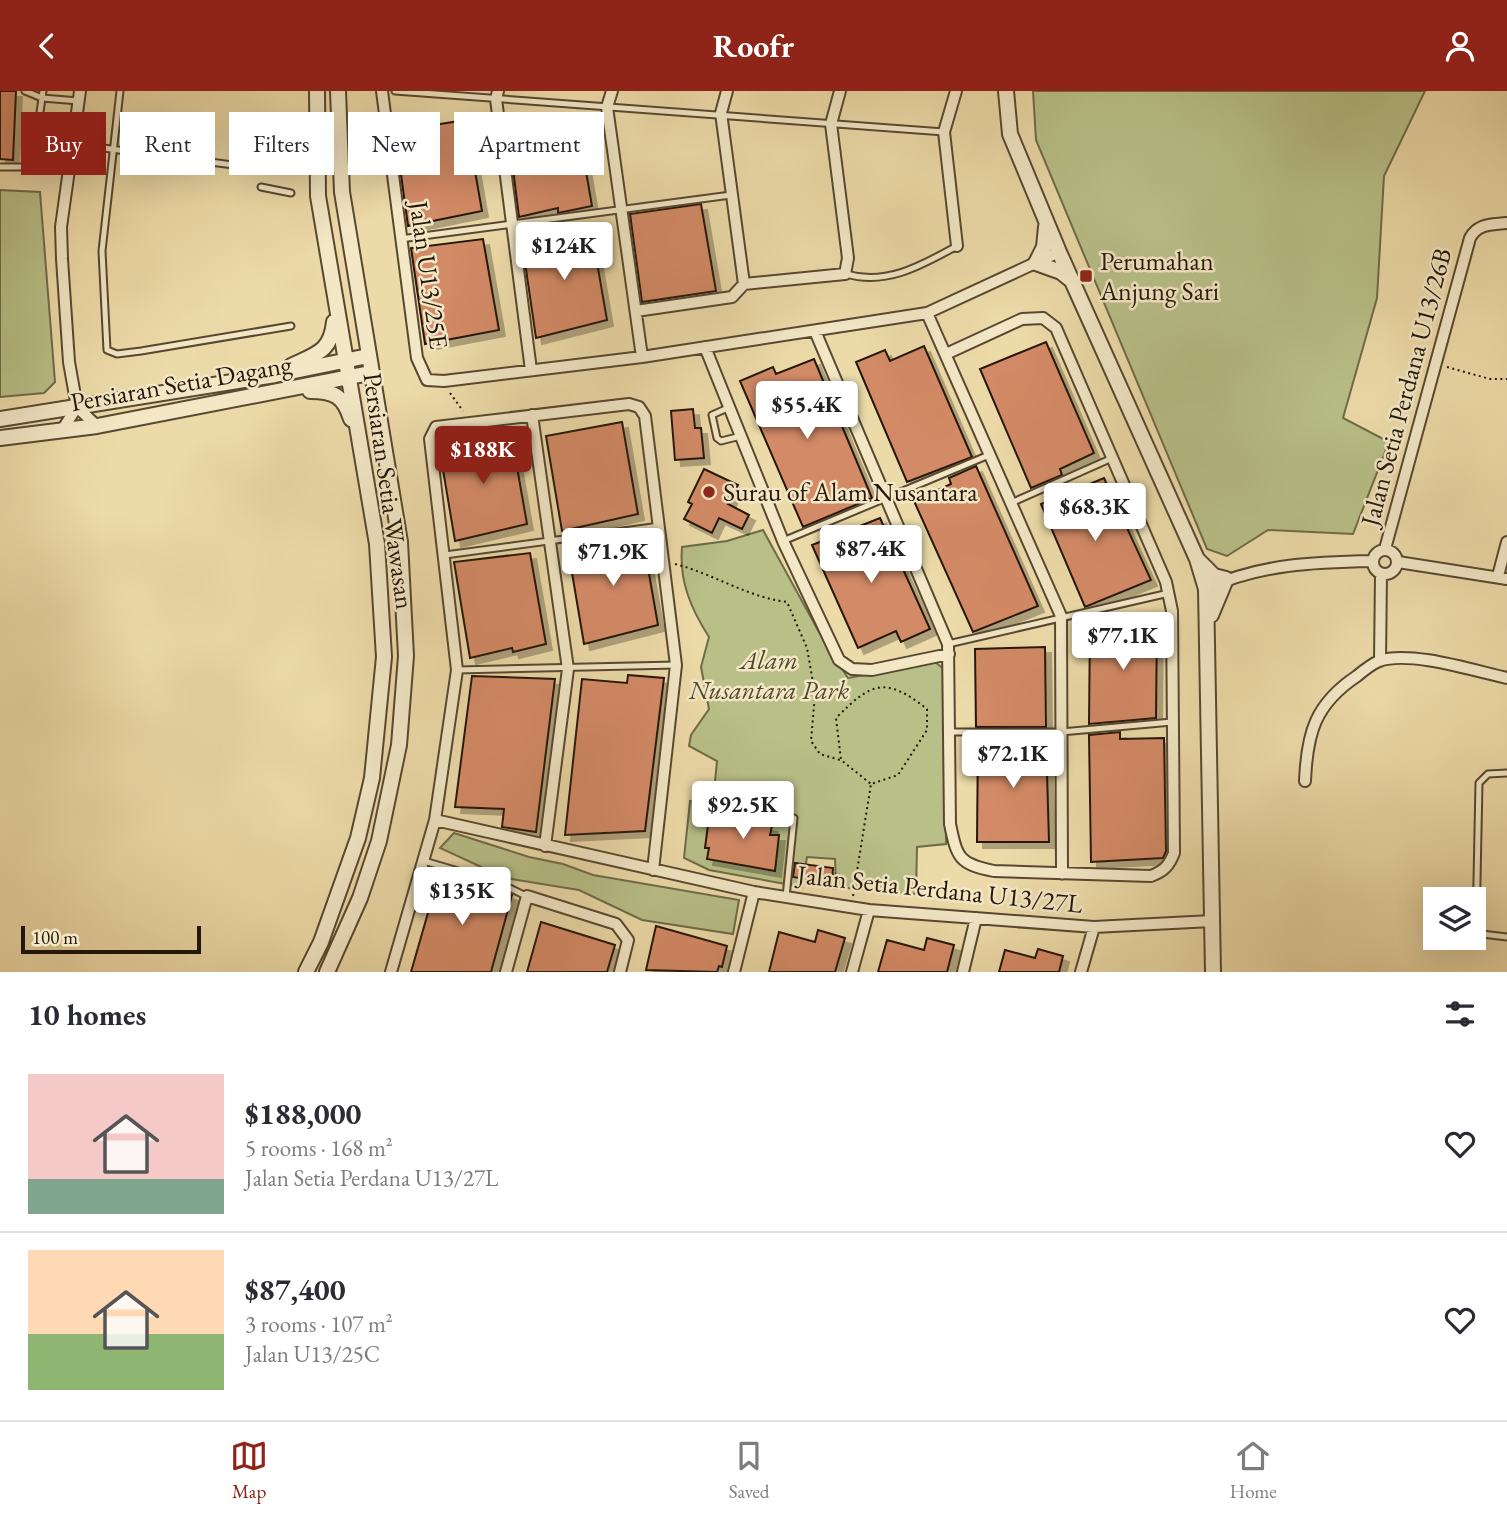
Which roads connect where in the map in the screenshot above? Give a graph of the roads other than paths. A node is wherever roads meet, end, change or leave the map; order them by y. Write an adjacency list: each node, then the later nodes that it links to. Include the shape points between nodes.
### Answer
1 (25, 91): 12 (lane)
2 (121, 91): 21 (lane)
3 (317, 91): 16 (street, Persiaran Setia Wawasan)
4 (338, 91): 47 (street, Persiaran Setia Wawasan, via 342,192)
5 (382, 91): 33 (street, Jalan U13/25E)
6 (395, 91): 13 (lane)
7 (612, 91): 15 (street)
8 (727, 91): 17 (street)
9 (840, 91): 18 (street)
10 (956, 91): 19 (street)
11 (1006, 91): 30 (street, via 1010,134)
12 (43, 95): 14 (lane); 23 (lane, via 33,162)
13 (497, 95): 15 (lane); 32 (street)
14 (79, 96)
15 (607, 107): 17 (lane); 29 (street)
16 (317, 112)
17 (721, 113): 18 (lane); 28 (street)
18 (831, 124): 19 (lane); 37 (street, via 848,258)
19 (944, 132): 34 (street)
20 (106, 149): 21 (lane)
21 (112, 150): 22 (lane); 43 (lane, via 102,251 106,346 113,353)
22 (229, 165)
23 (0, 167)
24 (68, 175): 55 (street, via 61,226 62,259)
25 (317, 175): 40 (street, Persiaran Setia Wawasan)
26 (261, 187): 27 (lane)
27 (291, 193)
28 (731, 195): 29 (lane); 39 (street)
29 (621, 209): 32 (lane); 41 (street)
30 (1045, 219): 35 (street); 36 (street, via 1044,247)
31 (1507, 223): 72 (street, Jalan Setia Perdana U13/26B, via 1481,226 1470,238)
32 (512, 225): 33 (lane); 50 (street)
33 (400, 239): 50 (street, Jalan U13/25E, via 417,358 432,380)
34 (957, 246): 37 (lane, via 884,278)
35 (1059, 252): 36 (street); 38 (street)
36 (1036, 263): 38 (street); 42 (street)
37 (845, 274): 39 (street)
38 (1072, 281): 74 (street)
39 (744, 284): 41 (street, via 732,297)
40 (335, 303): 49 (street, Persiaran Setia Wawasan); 52 (street, via 332,338 326,348)
41 (636, 311): 48 (street)
42 (927, 313): 44 (street); 46 (street)
43 (291, 326)
44 (815, 331): 45 (street); 66 (street)
45 (705, 347): 48 (street); 56 (street)
46 (946, 354): 63 (street); 65 (street, via 1022,319 1043,318 1056,328 1064,343)
47 (368, 356): 49 (street, Persiaran Setia Dagang); 51 (street, Persiaran Setia Wawasan)
48 (642, 357): 50 (street)
49 (346, 359): 52 (street, Persiaran Setia Dagang); 53 (street, Persiaran Setia Wawasan)
50 (531, 370)
51 (370, 373): 53 (street, Persiaran Setia Dagang); 110 (street, Persiaran Setia Wawasan, via 400,542 406,656 399,745 379,841)
52 (275, 375): 55 (street, Persiaran Setia Dagang)
53 (349, 376): 54 (street, Persiaran Setia Dagang); 64 (street, Persiaran Setia Wawasan)
54 (276, 392): 59 (street, Persiaran Setia Dagang); 64 (street, via 330,391 339,395)
55 (77, 407): 58 (street, Persiaran Setia Dagang); 59 (street); 60 (street)
56 (730, 407): 61 (street); 61 (lane, via 712,415 717,438)
57 (532, 415): 68 (street, via 629,404 639,407 645,416); 69 (street); 73 (street, via 436,427 430,435)
58 (0, 419)
59 (97, 426): 60 (street, Persiaran Setia Dagang)
60 (62, 430): 62 (street, Persiaran Setia Dagang)
61 (741, 436): 70 (street)
62 (0, 438)
63 (989, 455): 66 (lane); 67 (street)
64 (362, 458): 109 (street, Persiaran Setia Wawasan, via 383,615 376,745 358,838)
65 (1110, 459): 67 (lane); 81 (street)
66 (887, 496): 70 (lane); 84 (street)
67 (1010, 503): 82 (street)
68 (660, 526): 69 (lane); 86 (street)
69 (551, 539): 73 (lane); 87 (street)
70 (783, 541): 84 (street, via 834,651 852,669 872,670)
71 (1507, 542): 78 (street)
72 (1385, 549): 75 (street); 76 (street, via 1392,551)
73 (443, 555): 88 (street)
74 (1197, 559): 79 (street, via 1214,576); 80 (street)
75 (1373, 561): 77 (street); 79 (street, via 1296,562)
76 (1398, 562): 77 (street, via 1392,572); 78 (street)
77 (1381, 574): 85 (street)
78 (1502, 577)
79 (1226, 579): 80 (street); 83 (street)
80 (1206, 589): 83 (street)
81 (1169, 593): 82 (lane); 90 (street)
82 (1062, 616): 84 (lane); 92 (street)
83 (1208, 622): 106 (street)
84 (948, 649): 91 (street)
85 (1380, 661): 89 (street, via 1414,659); 94 (street, via 1335,691 1315,720)
86 (676, 665): 87 (lane); 99 (street)
87 (568, 669): 88 (lane); 97 (street)
88 (457, 670): 96 (street)
89 (1507, 678)
90 (1172, 722): 92 (lane); 100 (street, via 1174,853 1169,865 1151,876)
91 (948, 731): 92 (lane); 100 (street, via 950,824 956,853 970,866 994,871)
92 (1061, 732): 100 (street)
93 (1507, 773): 108 (lane, via 1488,774 1479,783 1476,928 1482,934)
94 (1305, 781)
95 (757, 815): 103 (lane, via 794,818)
96 (435, 820): 97 (street, Jalan Setia Perdana U13/27L); 98 (street)
97 (544, 846): 99 (street, Jalan Setia Perdana U13/27L)
98 (424, 861): 102 (lane); 111 (street)
99 (653, 870): 101 (street, Jalan Setia Perdana U13/27L)
100 (1062, 874)
101 (754, 892): 103 (street, Jalan Setia Perdana U13/27L); 114 (street)
102 (527, 896): 112 (street); 113 (street, via 616,924 625,932 627,949)
103 (786, 897): 104 (street, Jalan Setia Perdana U13/27L)
104 (869, 910): 105 (street, Jalan Setia Perdana U13/27L); 115 (street)
105 (976, 918): 107 (street, Jalan Setia Perdana U13/27L); 116 (street)
106 (1212, 921): 107 (street, Jalan Setia Perdana U13/27L); 118 (street)
107 (1094, 926): 117 (street)
108 (1507, 937)
109 (306, 972)
110 (327, 972)
111 (391, 972)
112 (506, 972)
113 (620, 972)
114 (734, 972)
115 (852, 972)
116 (963, 972)
117 (1081, 972)
118 (1213, 972)

